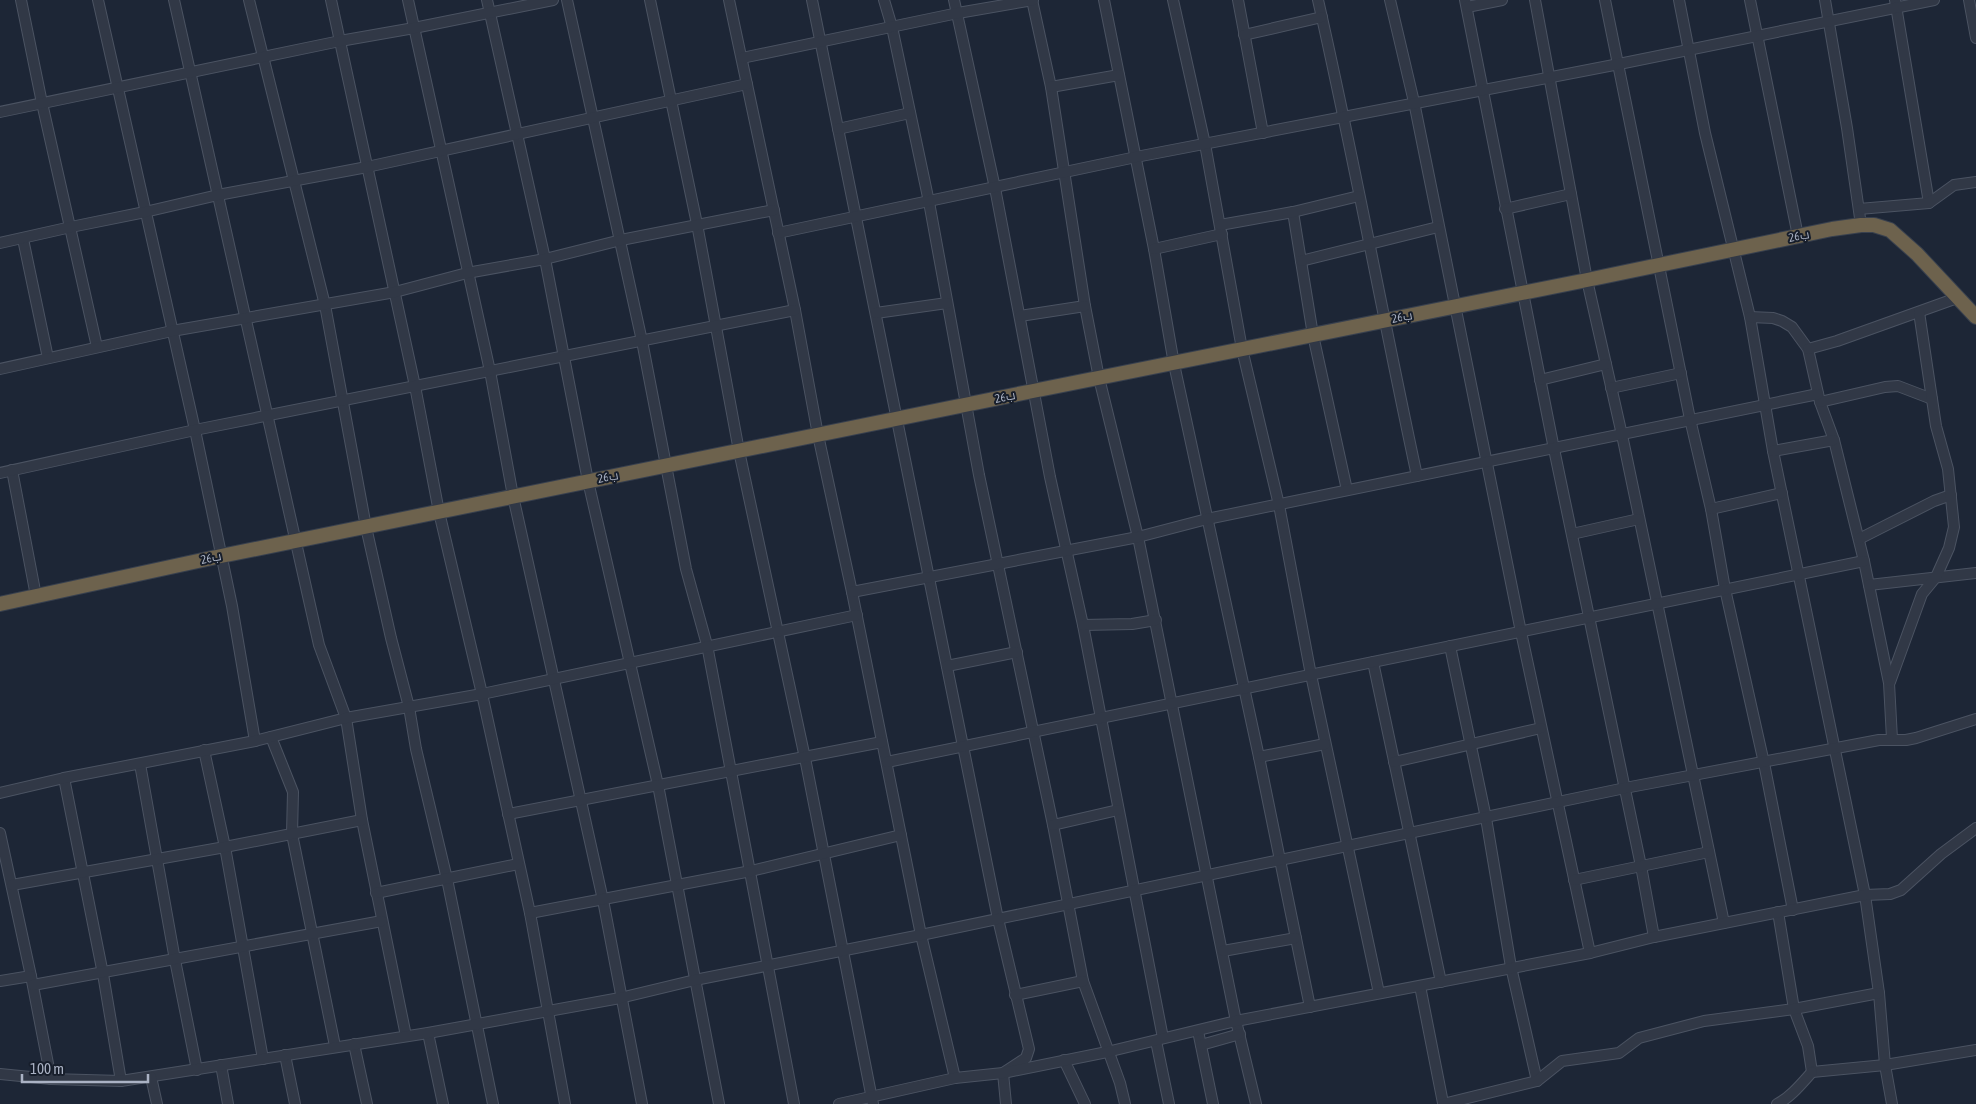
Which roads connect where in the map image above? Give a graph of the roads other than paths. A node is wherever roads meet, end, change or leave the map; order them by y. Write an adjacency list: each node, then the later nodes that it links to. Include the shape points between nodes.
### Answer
1 (21, 0): 55 (street)
2 (98, 0): 50 (street)
3 (174, 0): 46 (street)
4 (249, 0): 43 (street)
5 (331, 0): 40 (street)
6 (408, 0): 36 (street)
7 (487, 0): 31 (street)
8 (554, 0): 31 (street)
9 (567, 0): 59 (street)
10 (650, 0): 53 (street)
11 (729, 0): 44 (street)
12 (812, 0): 41 (street)
13 (884, 0): 35 (street)
14 (954, 0): 32 (street)
15 (1032, 0): 32 (street); 51 (street)
16 (1104, 0): 47 (street)
17 (1173, 0): 63 (street)
18 (1238, 0): 37 (street)
19 (1318, 0): 33 (street)
20 (1390, 0): 54 (street)
21 (1502, 0): 29 (street)
22 (1535, 0): 48 (street)
23 (1606, 0): 45 (street)
24 (1679, 0): 42 (street)
25 (1750, 0): 38 (street)
26 (1825, 0): 34 (street)
27 (1934, 0): 30 (street)
28 (1969, 0): 39 (street)
29 (1466, 4): 52 (street)
30 (1895, 4): 34 (street); 75 (street)
31 (489, 13): 36 (street); 62 (street)
32 (958, 13): 35 (street); 70 (street)
33 (1322, 17): 37 (street); 58 (street)
34 (1829, 22): 38 (street); 76 (street)
35 (892, 27): 41 (street); 57 (street)
36 (414, 28): 40 (street); 64 (street)
37 (1244, 35): 61 (street)
38 (1757, 36): 42 (street); 88 (street)
39 (1976, 38)
40 (340, 41): 43 (street); 66 (street)
41 (820, 42): 44 (street); 60 (street)
42 (1689, 49): 45 (street); 94 (street)
43 (264, 56): 46 (street); 68 (street)
44 (742, 58): 49 (street)
45 (1619, 64): 48 (street); 97 (street)
46 (191, 73): 50 (street); 72 (street)
47 (1119, 75): 51 (street); 65 (street)
48 (1550, 78): 52 (street); 71 (street)
49 (747, 84): 53 (street); 78 (street)
50 (116, 87): 55 (street); 79 (street)
51 (1051, 87): 67 (street)
52 (1484, 89): 54 (street); 77 (street)
53 (671, 101): 59 (street); 82 (street)
54 (1414, 102): 58 (street); 85 (street)
55 (42, 103): 56 (street); 84 (street)
56 (0, 112)
57 (910, 113): 60 (street); 74 (street)
58 (1344, 117): 61 (street); 73 (street)
59 (592, 118): 62 (street); 90 (street)
60 (838, 129): 81 (street)
61 (1263, 133): 63 (street)
62 (516, 135): 64 (street); 95 (street)
63 (1205, 144): 65 (street); 86 (street)
64 (440, 150): 66 (street); 98 (street)
65 (1136, 157): 67 (street); 93 (street)
66 (367, 167): 68 (street); 100 (street)
67 (1066, 173): 70 (street); 105 (street)
68 (293, 181): 72 (street); 104 (street)
69 (1976, 182): 75 (street, via 1954,185)
70 (995, 188): 74 (street); 110 (street)
71 (1571, 194): 77 (street); 99 (street)
72 (218, 195): 79 (street); 113 (street)
73 (1359, 196): 80 (street); 92 (street)
74 (929, 202): 81 (street); 103 (street)
75 (1929, 203): 76 (street)
76 (1859, 208): 83 (street)
77 (1506, 209): 101 (street)
78 (774, 210): 82 (street); 87 (street)
79 (145, 212): 84 (street); 116 (street)
80 (1294, 212): 86 (street); 96 (street)
81 (856, 218): 87 (street); 109 (street)
82 (697, 224): 90 (street); 115 (street)
83 (1861, 225): 88 (highway, 26ب); 102 (highway, 26ب, via 1890,230)
84 (71, 227): 89 (street); 119 (street)
85 (1438, 227): 92 (street); 106 (street)
86 (1221, 230): 93 (street); 120 (street)
87 (778, 233): 107 (street)
88 (1798, 236): 94 (highway, 26ب)
89 (23, 239): 91 (street); 123 (street)
90 (620, 240): 95 (street); 118 (street)
91 (0, 244)
92 (1369, 245): 96 (street); 114 (street)
93 (1154, 249): 124 (street)
94 (1732, 249): 97 (highway, 26ب); 111 (street)
95 (545, 259): 98 (street); 122 (street)
96 (1301, 262): 117 (street)
97 (1658, 264): 99 (highway, 26ب); 128 (street)
98 (467, 273): 100 (street); 127 (street)
99 (1586, 280): 101 (highway, 26ب); 125 (street)
100 (395, 292): 104 (street); 131 (street)
101 (1523, 293): 106 (highway, 26ب); 130 (street)
102 (1957, 298): 108 (street); 112 (highway, 26ب)
103 (947, 303): 109 (street); 138 (street)
104 (325, 304): 113 (street); 136 (street)
105 (1085, 306): 110 (street); 129 (street)
106 (1454, 307): 114 (highway, 26ب); 149 (street)
107 (795, 310): 115 (street); 143 (street)
108 (1919, 312): 121 (street); 135 (street)
109 (876, 313): 140 (street)
110 (1020, 316): 133 (street)
111 (1750, 317): 121 (street, via 1782,321); 137 (street)
112 (1976, 317)
113 (247, 319): 116 (street); 139 (street)
114 (1383, 321): 117 (highway, 26ب); 153 (street)
115 (717, 326): 118 (street); 147 (street)
116 (172, 331): 119 (street); 142 (street)
117 (1313, 335): 120 (highway, 26ب); 155 (street)
118 (642, 341): 122 (street); 150 (street)
119 (97, 348): 123 (street)
120 (1242, 349): 124 (highway, 26ب); 159 (street)
121 (1808, 349): 134 (street)
122 (564, 356): 127 (street); 154 (street)
123 (48, 358): 126 (street)
124 (1174, 364): 129 (highway, 26ب); 162 (street)
125 (1606, 364): 130 (street); 132 (street)
126 (0, 368)
127 (490, 371): 131 (street); 158 (street)
128 (1681, 373): 132 (street); 141 (street)
129 (1099, 378): 133 (highway, 26ب); 166 (street)
130 (1540, 380): 146 (street)
131 (415, 386): 136 (street); 161 (street)
132 (1611, 388): 144 (street)
133 (1033, 391): 138 (highway, 26ب); 169 (street)
134 (1819, 398): 135 (street, via 1898,386); 137 (street); 145 (street)
135 (1932, 399): 157 (street)
136 (342, 401): 139 (street); 164 (street)
137 (1764, 404): 141 (street); 148 (street)
138 (966, 405): 140 (highway, 26ب); 172 (street)
139 (268, 416): 142 (street); 168 (street)
140 (898, 418): 143 (highway, 26ب); 175 (street)
141 (1690, 419): 144 (street); 160 (street)
142 (195, 430): 151 (street); 170 (street)
143 (818, 435): 147 (highway, 26ب); 179 (street)
144 (1622, 435): 146 (street); 163 (street)
145 (1834, 440): 148 (street); 167 (street)
146 (1554, 449): 149 (street); 165 (street)
147 (739, 451): 150 (highway, 26ب); 187 (street)
148 (1773, 451): 156 (street)
149 (1487, 462): 153 (street); 188 (street)
150 (667, 465): 154 (highway, 26ب); 189 (street, via 686,569)
151 (12, 470): 152 (street); 180 (street)
152 (0, 473)
153 (1417, 476): 155 (street)
154 (588, 481): 158 (highway, 26ب); 192 (street)
155 (1347, 490): 159 (street)
156 (1782, 493): 160 (street); 174 (street)
157 (1951, 495): 167 (street); 176 (street, via 1954,527)
158 (513, 496): 161 (highway, 26ب); 196 (street)
159 (1279, 505): 162 (street); 195 (street)
160 (1711, 509): 178 (street)
161 (438, 512): 164 (highway, 26ب); 199 (street)
162 (1207, 519): 166 (street); 198 (street)
163 (1639, 519): 165 (street); 182 (street)
164 (366, 527): 168 (highway, 26ب); 201 (street)
165 (1572, 534): 184 (street)
166 (1138, 537): 169 (street); 185 (street)
167 (1858, 539): 171 (street)
168 (296, 541): 170 (highway, 26ب); 202 (street, via 319,645)
169 (1066, 551): 172 (street); 186 (street)
170 (221, 556): 180 (highway, 26ب); 209 (street)
171 (1864, 561): 174 (street); 177 (street)
172 (997, 564): 175 (street); 191 (street)
173 (1976, 572): 176 (street)
174 (1800, 574): 178 (street); 214 (street)
175 (929, 577): 179 (street); 194 (street)
176 (1936, 577): 177 (street); 197 (street, via 1922,594)
177 (1869, 585): 197 (street)
178 (1725, 589): 182 (street); 220 (street)
179 (852, 592): 183 (street)
180 (36, 596): 181 (highway, 26ب)
181 (0, 604)
182 (1657, 605): 184 (street); 223 (street)
183 (857, 615): 187 (street); 210 (street)
184 (1590, 617): 188 (street); 226 (street)
185 (1156, 620): 186 (street); 200 (street)
186 (1083, 625): 203 (street)
187 (778, 631): 189 (street); 217 (street)
188 (1521, 632): 190 (street); 205 (street)
189 (707, 645): 192 (street); 222 (street)
190 (1450, 646): 193 (street); 212 (street)
191 (1017, 652): 194 (street); 206 (street)
192 (630, 662): 196 (street); 225 (street)
193 (1373, 662): 195 (street); 219 (street)
194 (947, 666): 213 (street)
195 (1311, 675): 198 (street); 211 (street)
196 (554, 678): 199 (street); 228 (street)
197 (1889, 683): 208 (street)
198 (1244, 689): 200 (street); 216 (street)
199 (482, 694): 201 (street); 231 (street)
200 (1173, 703): 203 (street); 250 (street)
201 (409, 707): 202 (street); 251 (street)
202 (346, 718): 207 (street); 233 (street)
203 (1102, 718): 206 (street); 230 (street)
204 (1976, 719): 208 (street, via 1916,738)
205 (1541, 728): 212 (street); 229 (street)
206 (1033, 732): 213 (street); 234 (street)
207 (271, 737): 209 (street); 237 (street, via 293,792)
208 (1892, 739): 214 (street)
209 (255, 741): 215 (street)
210 (882, 742): 217 (street); 218 (street)
211 (1325, 744): 216 (street); 241 (street)
212 (1470, 744): 219 (street); 232 (street)
213 (962, 746): 218 (street); 263 (street)
214 (1835, 748): 220 (street); 257 (street)
215 (204, 750): 221 (street); 240 (street)
216 (1259, 757): 245 (street)
217 (805, 758): 222 (street); 243 (street)
218 (887, 762): 239 (street)
219 (1394, 762): 238 (street)
220 (1764, 763): 223 (street); 260 (street)
221 (140, 764): 224 (street); 244 (street)
222 (732, 771): 225 (street); 248 (street)
223 (1694, 776): 226 (street); 242 (street)
224 (64, 778): 227 (street); 249 (street)
225 (658, 785): 228 (street); 254 (street)
226 (1625, 788): 229 (street); 247 (street)
227 (0, 792)
228 (581, 801): 231 (street); 258 (street)
229 (1557, 803): 232 (street); 252 (street)
230 (1118, 810): 234 (street); 255 (street)
231 (508, 814): 246 (street)
232 (1486, 818): 238 (street); 276 (street)
233 (362, 820): 237 (street); 256 (street)
234 (1053, 825): 259 (street)
235 (1976, 828): 257 (street, via 1901,890)
236 (0, 834): 253 (street)
237 (292, 834): 240 (street); 266 (street)
238 (1409, 834): 241 (street); 282 (street)
239 (901, 836): 243 (street); 267 (street)
240 (226, 847): 244 (street); 270 (street)
241 (1347, 848): 245 (street); 284 (street)
242 (1709, 852): 247 (street); 265 (street)
243 (824, 853): 248 (street); 271 (street)
244 (157, 859): 249 (street); 274 (street)
245 (1281, 860): 250 (street); 269 (street)
246 (518, 864): 251 (street); 262 (street)
247 (1641, 866): 252 (street); 268 (street)
248 (751, 871): 254 (street); 275 (street)
249 (83, 872): 253 (street); 277 (street)
250 (1208, 876): 255 (street); 272 (street)
251 (447, 879): 256 (street); 292 (street)
252 (1574, 880): 273 (street)
253 (12, 885): 280 (street)
254 (677, 885): 258 (street); 278 (street)
255 (1134, 890): 259 (street); 297 (street)
256 (376, 893): 264 (street)
257 (1865, 895): 260 (street); 285 (street)
258 (603, 900): 262 (street); 287 (street)
259 (1068, 904): 263 (street); 281 (street)
260 (1793, 910): 261 (street)
261 (1778, 912): 265 (street); 289 (street)
262 (530, 913): 290 (street)
263 (998, 919): 267 (street); 286 (street)
264 (382, 921): 266 (street); 296 (street)
265 (1724, 923): 268 (street)
266 (313, 933): 270 (street); 300 (street)
267 (921, 935): 271 (street); 313 (street)
268 (1654, 937): 273 (street)
269 (1296, 938): 272 (street); 288 (street)
270 (242, 946): 274 (street); 304 (street)
271 (842, 951): 275 (street); 317 (street)
272 (1223, 951): 291 (street)
273 (1590, 953): 276 (street)
274 (175, 960): 277 (street); 308 (street)
275 (769, 966): 278 (street); 328 (street)
276 (1511, 967): 282 (street); 316 (street)
277 (103, 974): 280 (street); 315 (street)
278 (696, 980): 287 (street); 327 (street)
279 (0, 981): 280 (street)
280 (32, 981): 314 (street)
281 (1082, 981): 286 (street); 302 (street)
282 (1440, 982): 283 (street)
283 (1420, 986): 284 (street); 318 (street)
284 (1379, 993): 288 (street)
285 (1879, 993): 289 (street); 307 (street)
286 (1015, 995): 310 (street, via 1029,1049 1026,1058)
287 (620, 998): 290 (street); 326 (street)
288 (1310, 1007): 291 (street)
289 (1794, 1009): 309 (street, via 1808,1046); 316 (street, via 1704,1021 1639,1038 1619,1053 1562,1061)
290 (547, 1010): 292 (street); 325 (street)
291 (1236, 1021): 293 (street); 295 (street)
292 (476, 1023): 294 (street); 324 (street)
293 (1198, 1031): 297 (street); 299 (street)
294 (428, 1033): 296 (street); 323 (street)
295 (1240, 1034): 299 (street); 335 (street)
296 (406, 1036): 298 (street)
297 (1159, 1040): 302 (street); 333 (street)
298 (354, 1044): 300 (street); 322 (street)
299 (1201, 1045): 334 (street)
300 (335, 1046): 303 (street)
301 (1976, 1050): 307 (street)
302 (1107, 1052): 305 (street); 332 (street)
303 (285, 1055): 304 (street); 321 (street)
304 (263, 1059): 306 (street)
305 (1064, 1060): 310 (street); 331 (street)
306 (221, 1065): 308 (street); 320 (street)
307 (1885, 1065): 309 (street); 337 (street)
308 (196, 1070): 312 (street)
309 (1812, 1072): 336 (street)
310 (1003, 1073): 313 (street); 330 (street)
311 (0, 1074): 314 (street)
312 (151, 1077): 315 (street); 319 (street)
313 (955, 1078): 317 (street)
314 (51, 1079): 315 (street)
315 (121, 1081)
316 (1537, 1081): 318 (street)
317 (873, 1101): 329 (street)
318 (1443, 1103)
319 (157, 1104)
320 (228, 1104)
321 (295, 1104)
322 (368, 1104)
323 (443, 1104)
324 (493, 1104)
325 (565, 1104)
326 (642, 1104)
327 (720, 1104)
328 (794, 1104)
329 (839, 1104)
330 (1006, 1104)
331 (1085, 1104)
332 (1125, 1104)
333 (1169, 1104)
334 (1213, 1104)
335 (1256, 1104)
336 (1777, 1104)
337 (1892, 1104)

